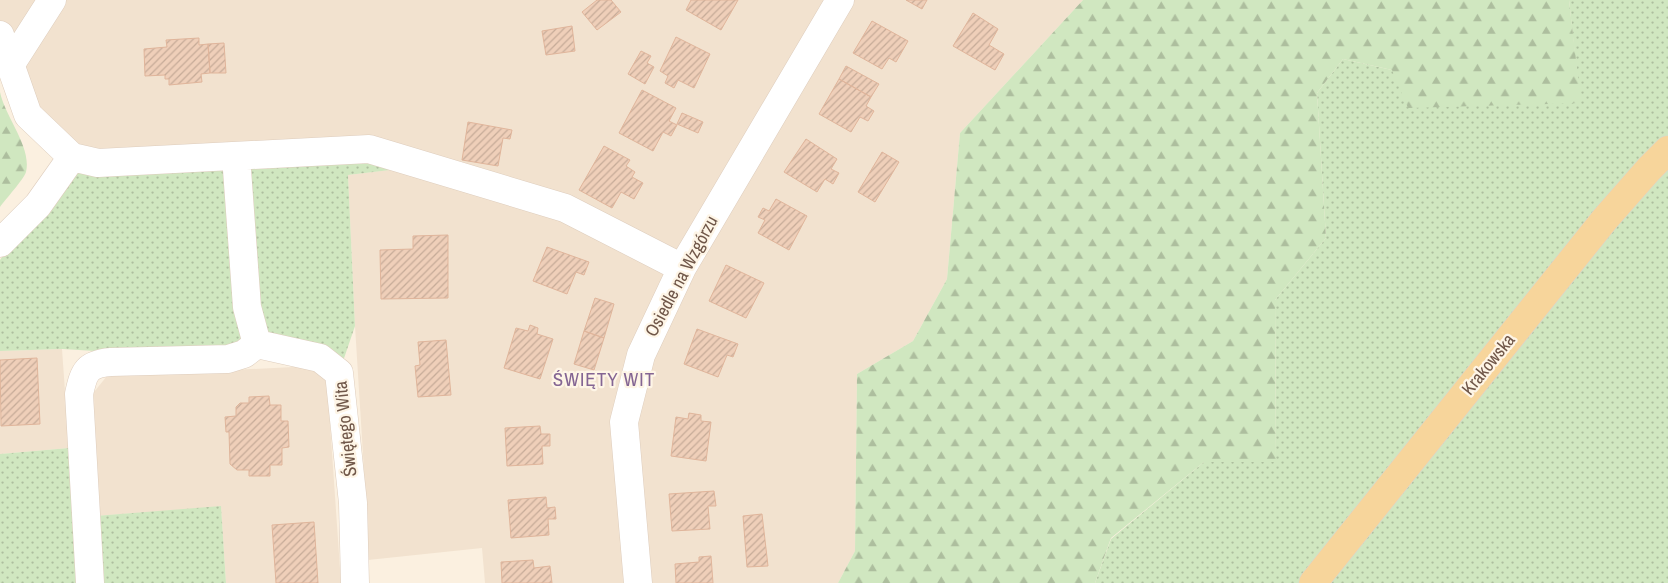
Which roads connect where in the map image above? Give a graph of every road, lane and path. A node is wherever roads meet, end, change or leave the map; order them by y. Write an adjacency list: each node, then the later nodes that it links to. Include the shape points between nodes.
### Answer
1 (52, 0): 4 (street)
2 (840, 0): 9 (street, Osiedle na Wzgórzu)
3 (0, 36): 4 (street)
4 (11, 64): 7 (street, via 28,115)
5 (1668, 150): 14 (main road, Krakowska, via 1605,219)
6 (236, 156): 7 (street, via 98,164); 9 (street, via 369,149 565,208); 10 (street, via 248,308)
7 (72, 158): 8 (street, via 38,205)
8 (0, 243)
9 (682, 268): 13 (street, Osiedle na Wzgórzu, via 641,355 624,422)
10 (257, 344): 11 (street, via 244,354 228,359 111,362 96,364 87,370 79,394); 12 (street, Świętego Wita, via 320,358 340,373 353,502)
11 (90, 583)
12 (355, 583)
13 (638, 583)
14 (1313, 583)

